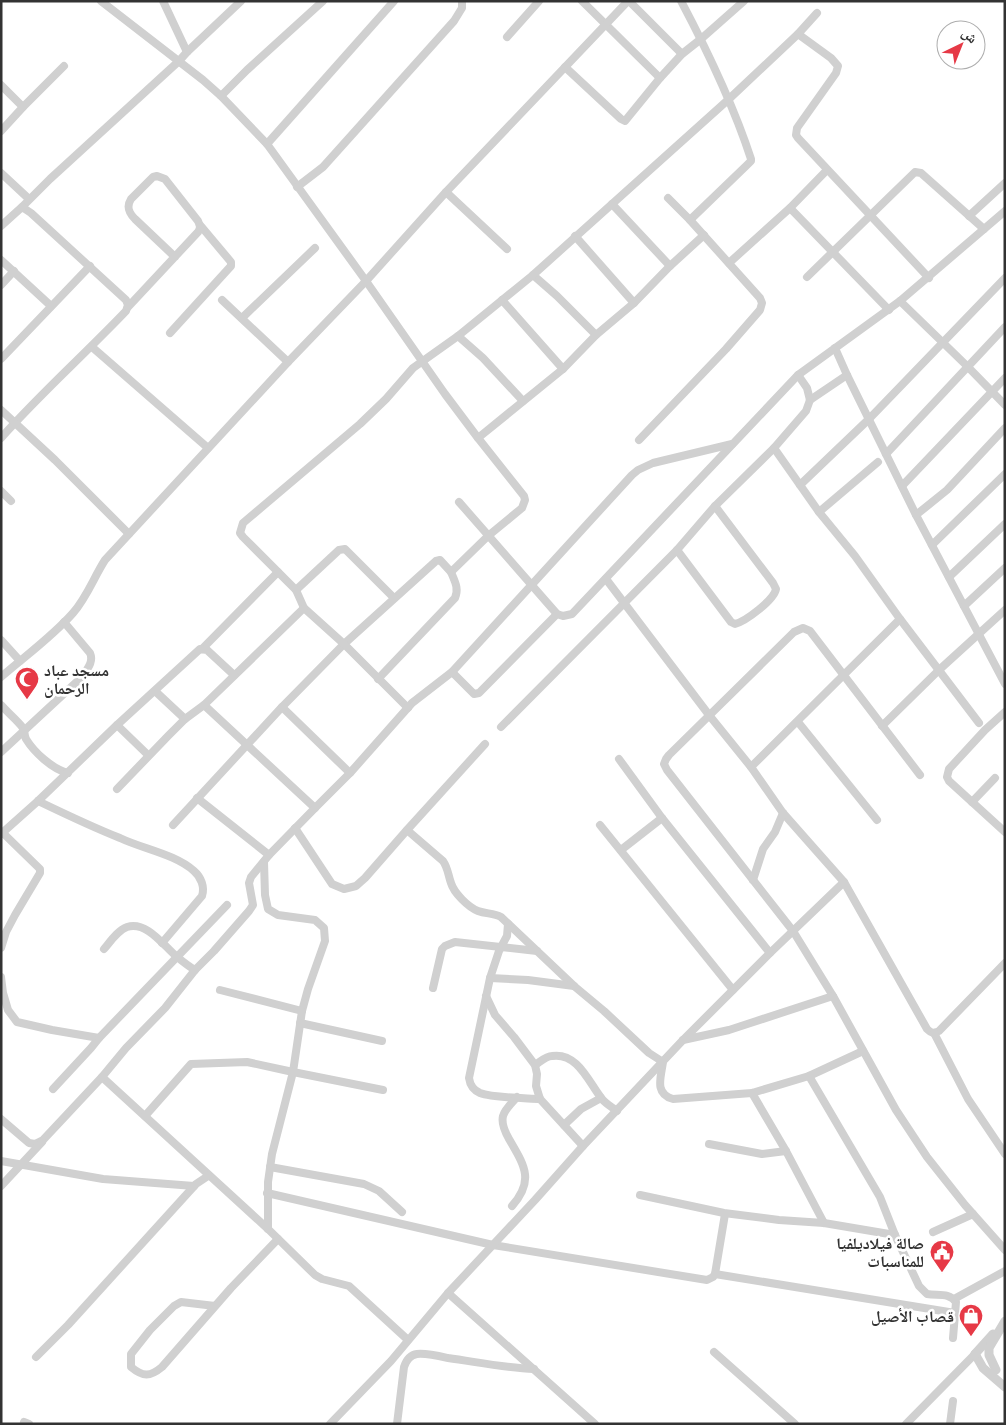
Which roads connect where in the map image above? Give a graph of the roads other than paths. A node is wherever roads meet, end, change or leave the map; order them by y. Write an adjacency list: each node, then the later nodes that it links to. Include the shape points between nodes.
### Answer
1 (101, 1): 19 (street)
2 (163, 1): 17 (street)
3 (241, 1): 17 (street)
4 (323, 1): 24 (street)
5 (394, 1): 28 (street)
6 (462, 1): 31 (street, via 462,8 454,21 323,167)
7 (539, 1): 15 (street)
8 (582, 1): 13 (street)
9 (628, 1): 13 (street); 18 (street)
10 (681, 1): 16 (street)
11 (744, 1): 16 (street)
12 (817, 13): 14 (street)
13 (605, 25): 21 (street); 22 (street)
14 (798, 34): 25 (street); 29 (street, via 838,66 796,132)
15 (507, 37)
16 (701, 39): 18 (street); 25 (street)
17 (187, 52): 19 (street)
18 (682, 54): 22 (street)
19 (179, 61): 24 (street); 35 (street)
20 (64, 66): 26 (street)
21 (564, 68): 22 (street, via 625,121); 33 (street)
22 (660, 78)
23 (1, 85): 26 (street)
24 (221, 96): 28 (street)
25 (729, 99): 36 (street); 42 (street, via 751,161)
26 (23, 107): 27 (street)
27 (1, 131)
28 (267, 144): 31 (street)
29 (827, 170): 38 (street); 40 (street)
30 (1, 173): 35 (street)
31 (297, 187): 61 (street)
32 (1003, 187): 41 (street)
33 (446, 192): 49 (street); 61 (street)
34 (668, 198): 42 (street)
35 (29, 199): 37 (street)
36 (612, 204): 47 (street); 55 (street)
37 (22, 207): 44 (street); 54 (street)
38 (790, 208): 50 (street); 53 (street)
39 (1005, 211): 45 (street)
40 (871, 214): 41 (street, via 917,171); 50 (street); 59 (street)
41 (969, 216): 45 (street)
42 (690, 220): 46 (street)
43 (200, 225): 51 (street, via 198,232); 51 (street, via 161,177 153,177 131,199 128,203 130,213); 72 (street, via 231,266)
44 (1, 226)
45 (984, 229): 59 (street)
46 (704, 235): 53 (street); 55 (street)
47 (576, 236): 57 (street); 66 (street)
48 (315, 248): 70 (street)
49 (507, 249)
50 (832, 251): 58 (street); 69 (street)
51 (175, 256): 68 (street)
52 (1, 260): 56 (street)
53 (729, 263): 96 (street, via 760,298 760,310)
54 (90, 266): 67 (street); 68 (street, via 126,300)
55 (670, 266): 66 (street)
56 (14, 271): 62 (street); 67 (street)
57 (533, 274): 64 (street); 73 (street)
58 (807, 276)
59 (929, 278): 65 (street)
60 (1005, 278): 75 (street)
61 (366, 281): 79 (street); 80 (street)
62 (1, 284)
63 (222, 300): 70 (street)
64 (502, 300): 74 (street); 82 (street)
65 (900, 301): 69 (street); 75 (street)
66 (634, 303): 73 (street)
67 (51, 306): 78 (street)
68 (128, 307): 76 (street)
69 (889, 310): 77 (street)
70 (242, 318): 79 (street)
71 (1005, 327): 81 (street)
72 (170, 333)
73 (596, 335): 82 (street)
74 (458, 336): 80 (street); 88 (street)
75 (943, 342): 81 (street); 91 (street)
76 (92, 347): 92 (street); 98 (street)
77 (835, 348): 83 (street); 84 (street)
78 (1, 359)
79 (288, 362): 98 (street)
80 (422, 362): 95 (street); 117 (street, via 360,424 243,524 240,532 243,537)
81 (967, 366): 86 (street); 100 (street)
82 (563, 369): 88 (street)
83 (798, 374): 87 (street); 97 (street)
84 (847, 376): 87 (street); 91 (street)
85 (1005, 378): 86 (street)
86 (992, 392): 89 (street); 104 (street)
87 (810, 400): 99 (street, via 806,411)
88 (523, 401): 95 (street)
89 (1005, 405)
90 (1, 410): 92 (street)
91 (869, 420): 100 (street); 103 (street)
92 (15, 422): 94 (street); 112 (street)
93 (1005, 428): 110 (street, via 946,490)
94 (1, 438)
95 (478, 438): 113 (street, via 525,500 522,508)
96 (639, 440)
97 (732, 444): 120 (street); 121 (street, via 653,463 638,470)
98 (208, 448): 112 (street)
99 (774, 448): 103 (street); 108 (street)
100 (886, 454): 104 (street)
101 (878, 462): 109 (street)
102 (1005, 474): 114 (street)
103 (800, 485): 109 (street)
104 (902, 486): 110 (street)
105 (1, 492): 106 (street)
106 (11, 501)
107 (459, 502): 113 (street)
108 (715, 506): 115 (street); 115 (street, via 773,584 776,589 774,596 735,624)
109 (819, 512): 129 (street)
110 (916, 515): 114 (street)
111 (1005, 524): 119 (street)
112 (129, 534): 130 (street, via 105,560 82,601)
113 (488, 536): 118 (street); 121 (street)
114 (932, 545): 119 (street)
115 (677, 550): 124 (street)
116 (1005, 568): 125 (street)
117 (278, 572): 122 (street); 134 (street)
118 (451, 572): 123 (street, via 440,560 436,561); 141 (street, via 457,586 455,598)
119 (949, 577): 125 (street)
120 (606, 579): 124 (street); 128 (street, via 572,614)
121 (532, 584): 128 (street); 137 (street)
122 (296, 590): 123 (street, via 339,550 345,549); 126 (street)
123 (394, 598): 133 (street)
124 (624, 603): 149 (street); 155 (street)
125 (964, 606): 131 (street)
126 (304, 608): 133 (street); 138 (street)
127 (1005, 610): 131 (street)
128 (557, 614): 137 (street, via 480,693 474,694)
129 (900, 619): 136 (street); 139 (street)
130 (64, 622): 135 (street); 156 (street, via 90,653 90,666)
131 (978, 634): 136 (street); 142 (street)
132 (1, 640): 135 (street)
133 (344, 644): 141 (street); 146 (street)
134 (202, 649): 138 (street); 143 (street)
135 (20, 661): 140 (street)
136 (939, 670): 152 (street); 154 (street)
137 (452, 672): 147 (street)
138 (234, 675): 144 (street)
139 (844, 676): 149 (street, via 810,631 803,628 794,632); 151 (street); 154 (street)
140 (1, 677)
141 (378, 679): 147 (street)
142 (1005, 684)
143 (155, 691): 150 (street); 153 (street)
144 (204, 705): 150 (street); 157 (street)
145 (1, 706): 156 (street)
146 (282, 707): 157 (street); 164 (street)
147 (408, 708): 164 (street)
148 (1005, 712): 170 (street, via 947,772 949,781)
149 (709, 715): 162 (street); 184 (street, via 664,764)
150 (185, 719): 160 (street)
151 (798, 722): 162 (street); 174 (street)
152 (979, 723)
153 (117, 725): 160 (street); 163 (street)
154 (882, 726): 165 (street)
155 (501, 727)
156 (24, 730): 159 (street); 163 (street, via 28,742 46,762)
157 (248, 744): 168 (street); 171 (street)
158 (486, 744): 178 (street)
159 (1, 752)
160 (148, 755): 167 (street)
161 (619, 759): 173 (street)
162 (751, 767): 172 (street)
163 (68, 773): 169 (street)
164 (350, 773): 171 (street)
165 (920, 775)
166 (995, 778): 170 (street)
167 (117, 789)
168 (197, 798): 175 (street); 182 (street)
169 (38, 801): 180 (street); 189 (street, via 170,857 195,872 204,889 202,896)
170 (972, 802): 179 (street)
171 (315, 808): 177 (street)
172 (783, 813): 184 (street, via 763,849); 185 (street)
173 (662, 818): 181 (street); 194 (street)
174 (877, 820)
175 (173, 825)
176 (600, 825): 181 (street)
177 (295, 828): 178 (street, via 332,884 344,889 356,886 365,878); 182 (street)
178 (407, 830): 187 (street, via 443,860 458,896 476,911 498,915)
179 (1005, 832)
180 (2, 834): 191 (street, via 40,869 40,873 6,932)
181 (621, 850): 203 (street)
182 (270, 855): 183 (street)
183 (264, 862): 197 (street, via 249,882 251,908); 206 (street, via 268,910 278,915 315,920 324,928 325,941)
184 (753, 880): 188 (street)
185 (844, 882): 188 (street); 208 (street, via 927,1029)
186 (227, 905): 195 (street)
187 (508, 924): 190 (street); 193 (street)
188 (793, 931): 194 (street); 205 (street)
189 (162, 943): 192 (street, via 149,931 130,926); 195 (street)
190 (502, 946): 193 (street); 199 (street); 201 (street, via 455,942 445,946)
191 (1, 948)
192 (104, 949)
193 (537, 951): 200 (street)
194 (770, 953): 203 (street)
195 (176, 956): 197 (street); 209 (street)
196 (1005, 962): 208 (street, via 939,1032)
197 (195, 970): 217 (street)
198 (1, 977): 209 (street, via 8,1010 18,1022)
199 (490, 978): 200 (street); 204 (street)
200 (574, 986): 213 (street)
201 (433, 988)
202 (220, 990): 206 (street)
203 (733, 990): 210 (street)
204 (486, 996): 214 (street, via 495,1015); 221 (street, via 470,1084 479,1093)
205 (833, 996): 210 (street, via 728,1030); 212 (street)
206 (302, 1011): 207 (street)
207 (300, 1023): 211 (street); 215 (street)
208 (934, 1033): 232 (street, via 968,1099)
209 (99, 1038): 218 (street)
210 (683, 1040): 213 (street)
211 (382, 1041)
212 (863, 1051): 216 (street); 244 (street, via 927,1157)
213 (663, 1062): 220 (street, via 660,1088 668,1098); 224 (street)
214 (535, 1065): 222 (street, via 550,1056 573,1061); 223 (street)
215 (293, 1072): 219 (street); 225 (street, via 247,1062 191,1064); 235 (street)
216 (809, 1076): 220 (street); 248 (street, via 880,1197)
217 (102, 1077): 225 (street); 228 (street)
218 (53, 1089)
219 (383, 1090)
220 (752, 1093): 231 (street)
221 (517, 1097): 223 (street); 241 (street, via 507,1108 502,1121 526,1179 524,1190)
222 (602, 1098): 224 (street); 227 (street, via 581,1109)
223 (540, 1099): 227 (street)
224 (618, 1111): 230 (street)
225 (145, 1116): 236 (street)
226 (1, 1119): 228 (street, via 30,1143)
227 (564, 1126): 230 (street)
228 (43, 1140): 234 (street)
229 (709, 1144): 231 (street, via 762,1154)
230 (583, 1146): 250 (street)
231 (786, 1151): 245 (street)
232 (1005, 1154)
233 (1, 1161): 234 (street)
234 (20, 1165): 237 (street); 238 (street, via 104,1179)
235 (270, 1167): 239 (street); 242 (street, via 364,1184 379,1191)
236 (208, 1176): 238 (street); 246 (street)
237 (1, 1186)
238 (194, 1186): 263 (street)
239 (268, 1193): 246 (street); 250 (street)
240 (640, 1195): 243 (street)
241 (512, 1206)
242 (402, 1212)
243 (725, 1214): 245 (street); 253 (street)
244 (973, 1214): 247 (street); 251 (street)
245 (824, 1223): 248 (street)
246 (268, 1230): 249 (street)
247 (933, 1232)
248 (895, 1235): 255 (street, via 921,1289 927,1294 948,1295)
249 (278, 1239): 256 (street); 260 (street, via 316,1276 349,1286)
250 (493, 1245): 253 (street, via 707,1280); 254 (street)
251 (1005, 1250)
252 (1005, 1271): 255 (street)
253 (716, 1274): 257 (street)
254 (448, 1293): 260 (street); 264 (street)
255 (954, 1299): 257 (street)
256 (215, 1306): 256 (street, via 154,1373 138,1373 131,1367 131,1354 174,1306 180,1302)
257 (955, 1313): 259 (street)
258 (1005, 1321): 262 (street); 265 (street, via 989,1348)
259 (953, 1338)
260 (408, 1340): 269 (street)
261 (714, 1352): 272 (street)
262 (974, 1354): 265 (street); 267 (street, via 983,1368); 273 (street)
263 (36, 1357)
264 (534, 1369): 270 (street, via 415,1354 404,1367); 271 (street)
265 (996, 1370): 266 (street)
266 (1005, 1380)
267 (1005, 1387)
268 (953, 1402): 274 (street)
269 (330, 1424)
270 (397, 1424)
271 (595, 1424)
272 (795, 1424)
273 (906, 1424)
274 (950, 1424)

